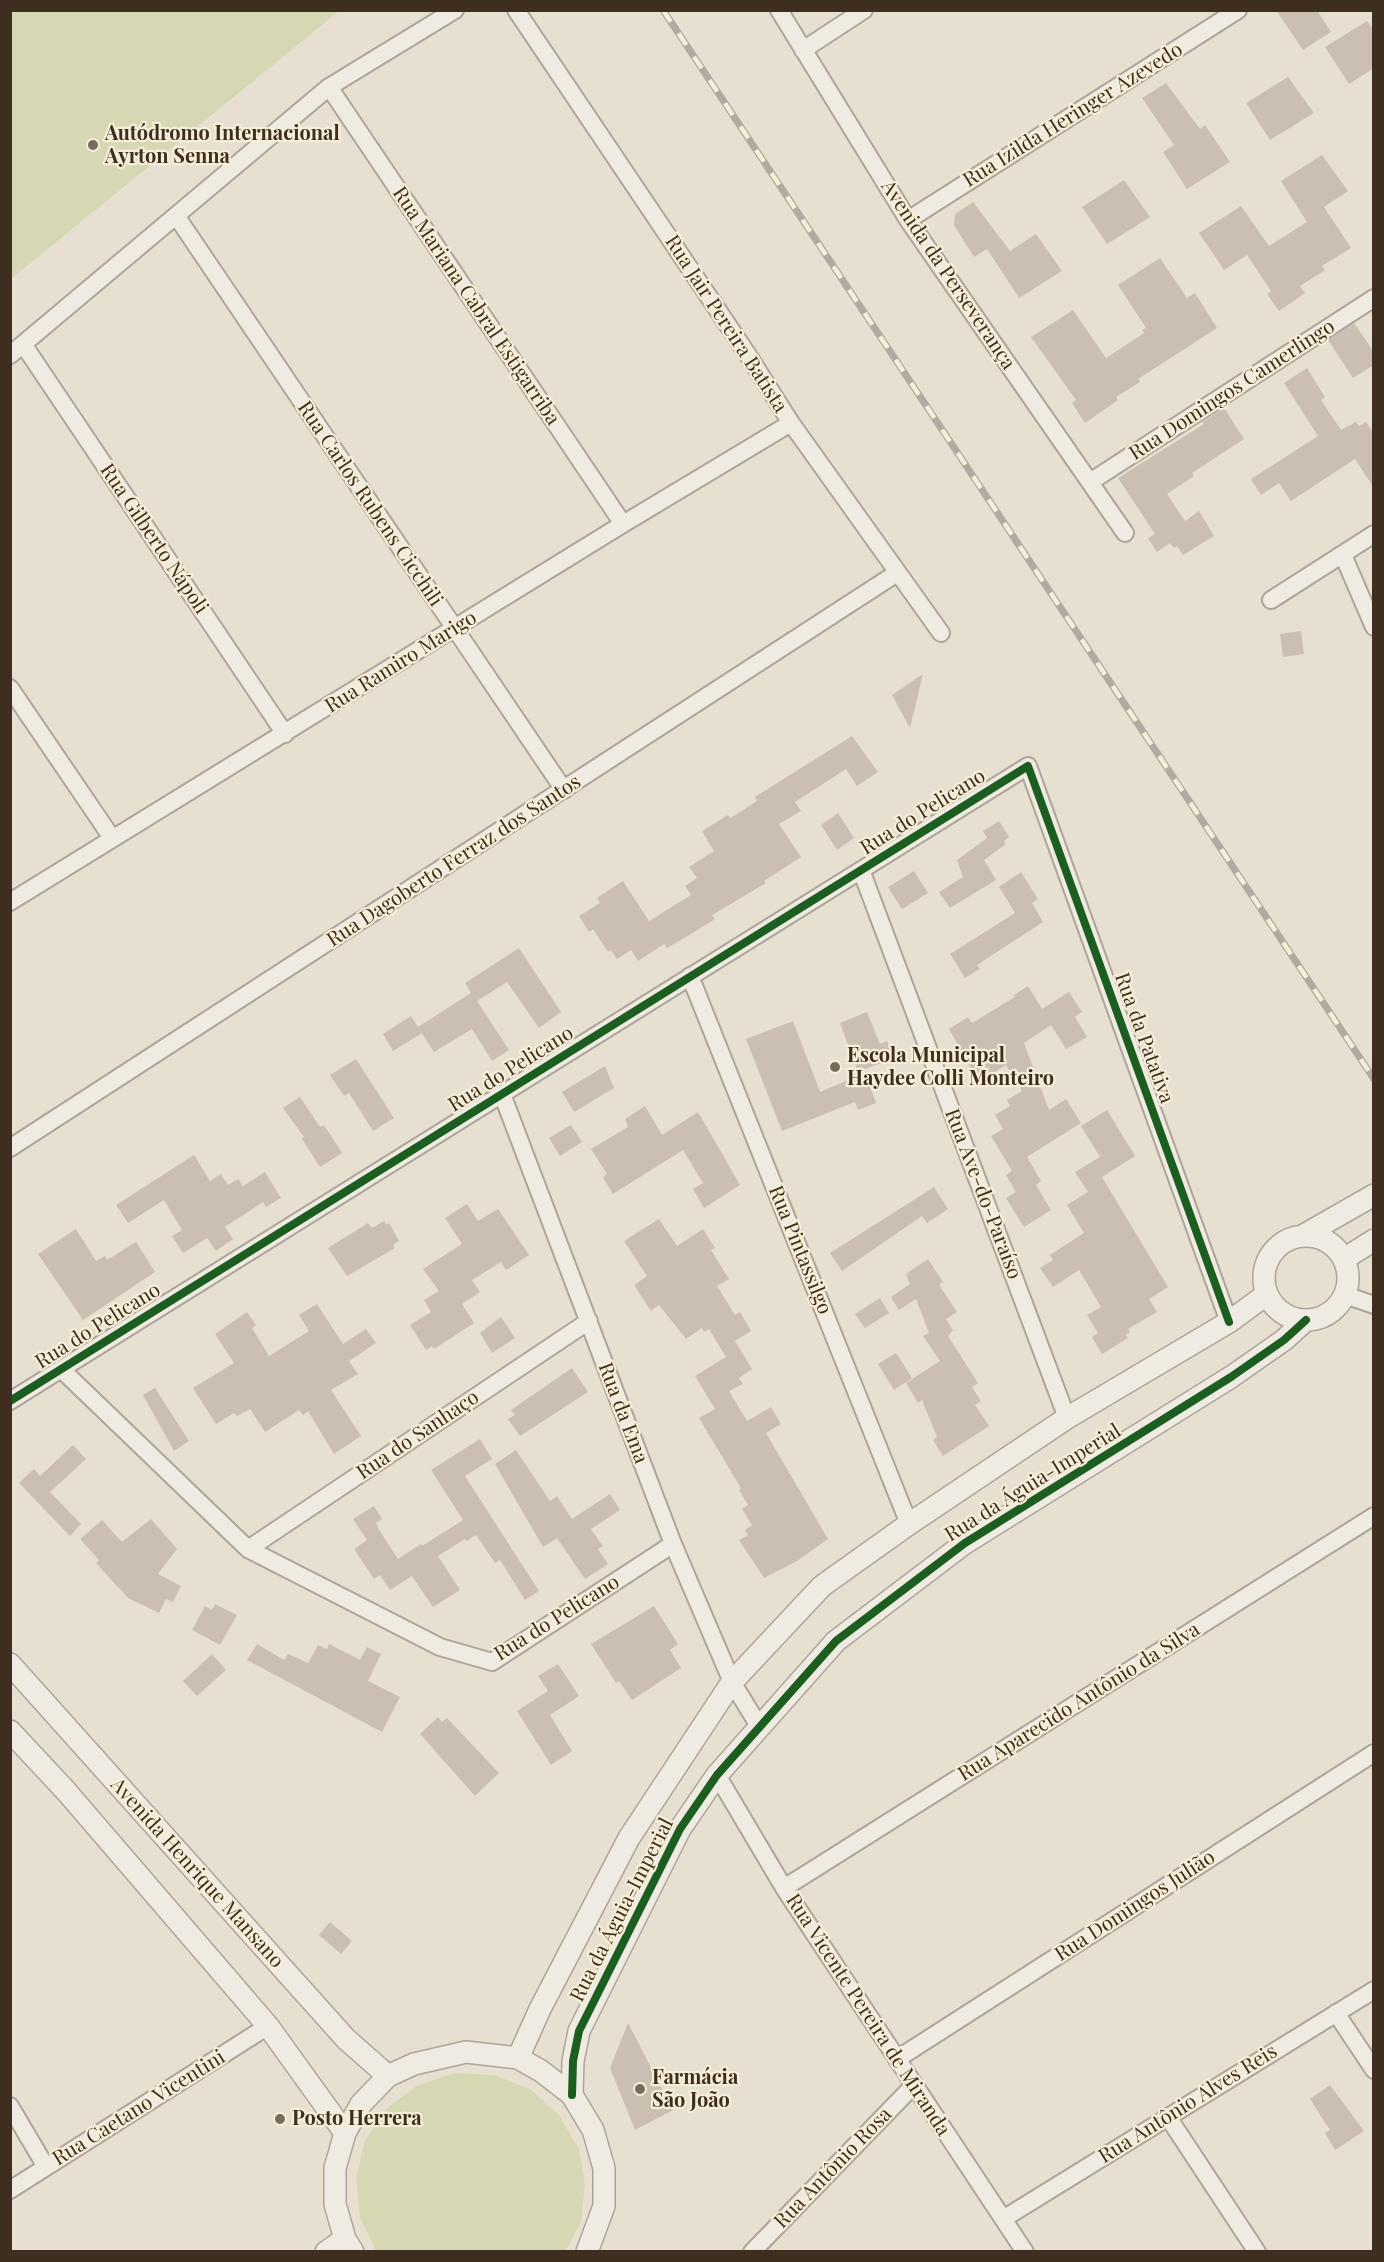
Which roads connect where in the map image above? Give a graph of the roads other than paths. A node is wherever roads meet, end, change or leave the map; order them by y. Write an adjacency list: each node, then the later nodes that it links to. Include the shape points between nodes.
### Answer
1 (455, 10): 7 (street)
2 (516, 10): 12 (street, Rua Jair Pereira Batista)
3 (779, 10): 6 (street, Avenida da Perseverança)
4 (864, 10): 6 (street)
5 (1238, 10): 9 (street, Rua Izilda Heringer Azevedo)
6 (803, 50): 9 (street, Avenida da Perseverança)
7 (329, 87): 8 (street); 14 (street, Rua Mariana Cabral Estigarriba)
8 (177, 217): 11 (street); 21 (street, Rua Carlos Rubens Cicchili)
9 (908, 219): 13 (street, Avenida da Perseverança)
10 (1374, 298): 13 (street, Rua Domingos Camerlingo)
11 (17, 350): 24 (street, Rua Gilberto Nápoli)
12 (791, 423): 14 (street, Rua Ramiro Marigo); 18 (street, Rua Jair Pereira Batista)
13 (1090, 482): 15 (street, Avenida da Perseverança)
14 (622, 524): 21 (street, Rua Ramiro Marigo)
15 (1125, 533)
16 (1374, 534): 17 (street)
17 (1342, 555): 19 (street); 20 (street)
18 (897, 573): 22 (street, Rua Jair Pereira Batista); 26 (street, Rua Dagoberto Ferraz dos Santos)
19 (1271, 600)
20 (1374, 627)
21 (454, 630): 24 (street, Rua Ramiro Marigo); 26 (street, Rua Carlos Rubens Cicchili)
22 (941, 633)
23 (10, 688): 27 (street)
24 (285, 734): 27 (street, Rua Ramiro Marigo)
25 (1028, 766): 28 (street, Rua do Pelicano); 42 (street, Rua da Patativa)
26 (564, 790): 32 (street, Rua Dagoberto Ferraz dos Santos)
27 (112, 838): 29 (street, Rua Ramiro Marigo)
28 (861, 870): 30 (street, Rua do Pelicano); 45 (street, Rua Ave-do-Paraíso)
29 (10, 902)
30 (690, 976): 31 (street, Rua do Pelicano); 47 (street, Rua Pintassilgo)
31 (502, 1094): 41 (street, Rua da Ema); 43 (street, Rua do Pelicano)
32 (10, 1148)
33 (1374, 1195): 34 (street)
34 (1304, 1235): 36 (street, via 1327,1241); 37 (street, via 1279,1245 1271,1255 1265,1267)
35 (1374, 1240): 36 (street)
36 (1344, 1259): 38 (street, via 1348,1271)
37 (1267, 1294): 40 (street, via 1283,1313); 42 (street, Rua da Águia-Imperial)
38 (1345, 1295): 39 (street); 40 (street, via 1329,1314)
39 (1374, 1305)
40 (1306, 1320): 52 (street, Rua da Águia-Imperial, via 1231,1377 947,1556 836,1641)
41 (589, 1321): 48 (street, Rua da Ema); 49 (street, Rua do Sanhaço)
42 (1229, 1322): 45 (street, Rua da Águia-Imperial)
43 (61, 1369): 44 (street, Rua do Pelicano); 49 (street, Rua do Pelicano)
44 (10, 1401)
45 (1067, 1418): 47 (street, Rua da Águia-Imperial)
46 (1374, 1516): 56 (street, Rua Aparecido Antônio da Silva)
47 (909, 1524): 51 (street, Rua da Águia-Imperial, via 822,1586)
48 (673, 1544): 49 (street, Rua do Pelicano, via 492,1662 440,1647); 51 (street, Rua da Ema)
49 (248, 1549)
50 (10, 1664): 63 (street, Avenida Henrique Mansano, via 346,2039)
51 (732, 1682): 52 (street, Rua da Ema); 60 (street, Rua da Águia-Imperial, via 629,1838)
52 (759, 1726): 55 (street, Rua da Águia-Imperial)
53 (10, 1731): 59 (street)
54 (1374, 1753): 61 (street, Rua Domingos Julião)
55 (717, 1775): 56 (street, Rua Vicente Pereira de Miranda); 65 (street, Rua da Águia-Imperial, via 660,1864 579,2031)
56 (784, 1888): 61 (street, Rua Vicente Pereira de Miranda)
57 (1374, 1990): 58 (street, Rua Antônio Alves Reis)
58 (1336, 2013): 62 (street); 67 (street, Rua Antônio Alves Reis)
59 (268, 2026): 68 (street); 69 (street, Rua Caetano Vicentini)
60 (518, 2058): 63 (street, via 466,2052 414,2064); 65 (street)
61 (897, 2059): 64 (street, Rua Vicente Pereira de Miranda)
62 (1374, 2070)
63 (388, 2076): 68 (street, via 361,2104)
64 (914, 2085): 71 (street, Rua Vicente Pereira de Miranda); 75 (street, Rua Antônio Rosa)
65 (572, 2095): 74 (street, via 593,2130 604,2168 604,2206)
66 (10, 2106): 69 (street)
67 (1168, 2117): 71 (street, Rua Antônio Alves Reis); 77 (street)
68 (345, 2133): 72 (street, via 335,2168 335,2204)
69 (46, 2167): 70 (street, Rua Caetano Vicentini)
70 (10, 2190)
71 (1003, 2219): 76 (street, Rua Vicente Pereira de Miranda)
72 (349, 2245): 73 (street)
73 (326, 2252)
74 (587, 2252)
75 (752, 2252)
76 (1025, 2252)
77 (1257, 2252)

